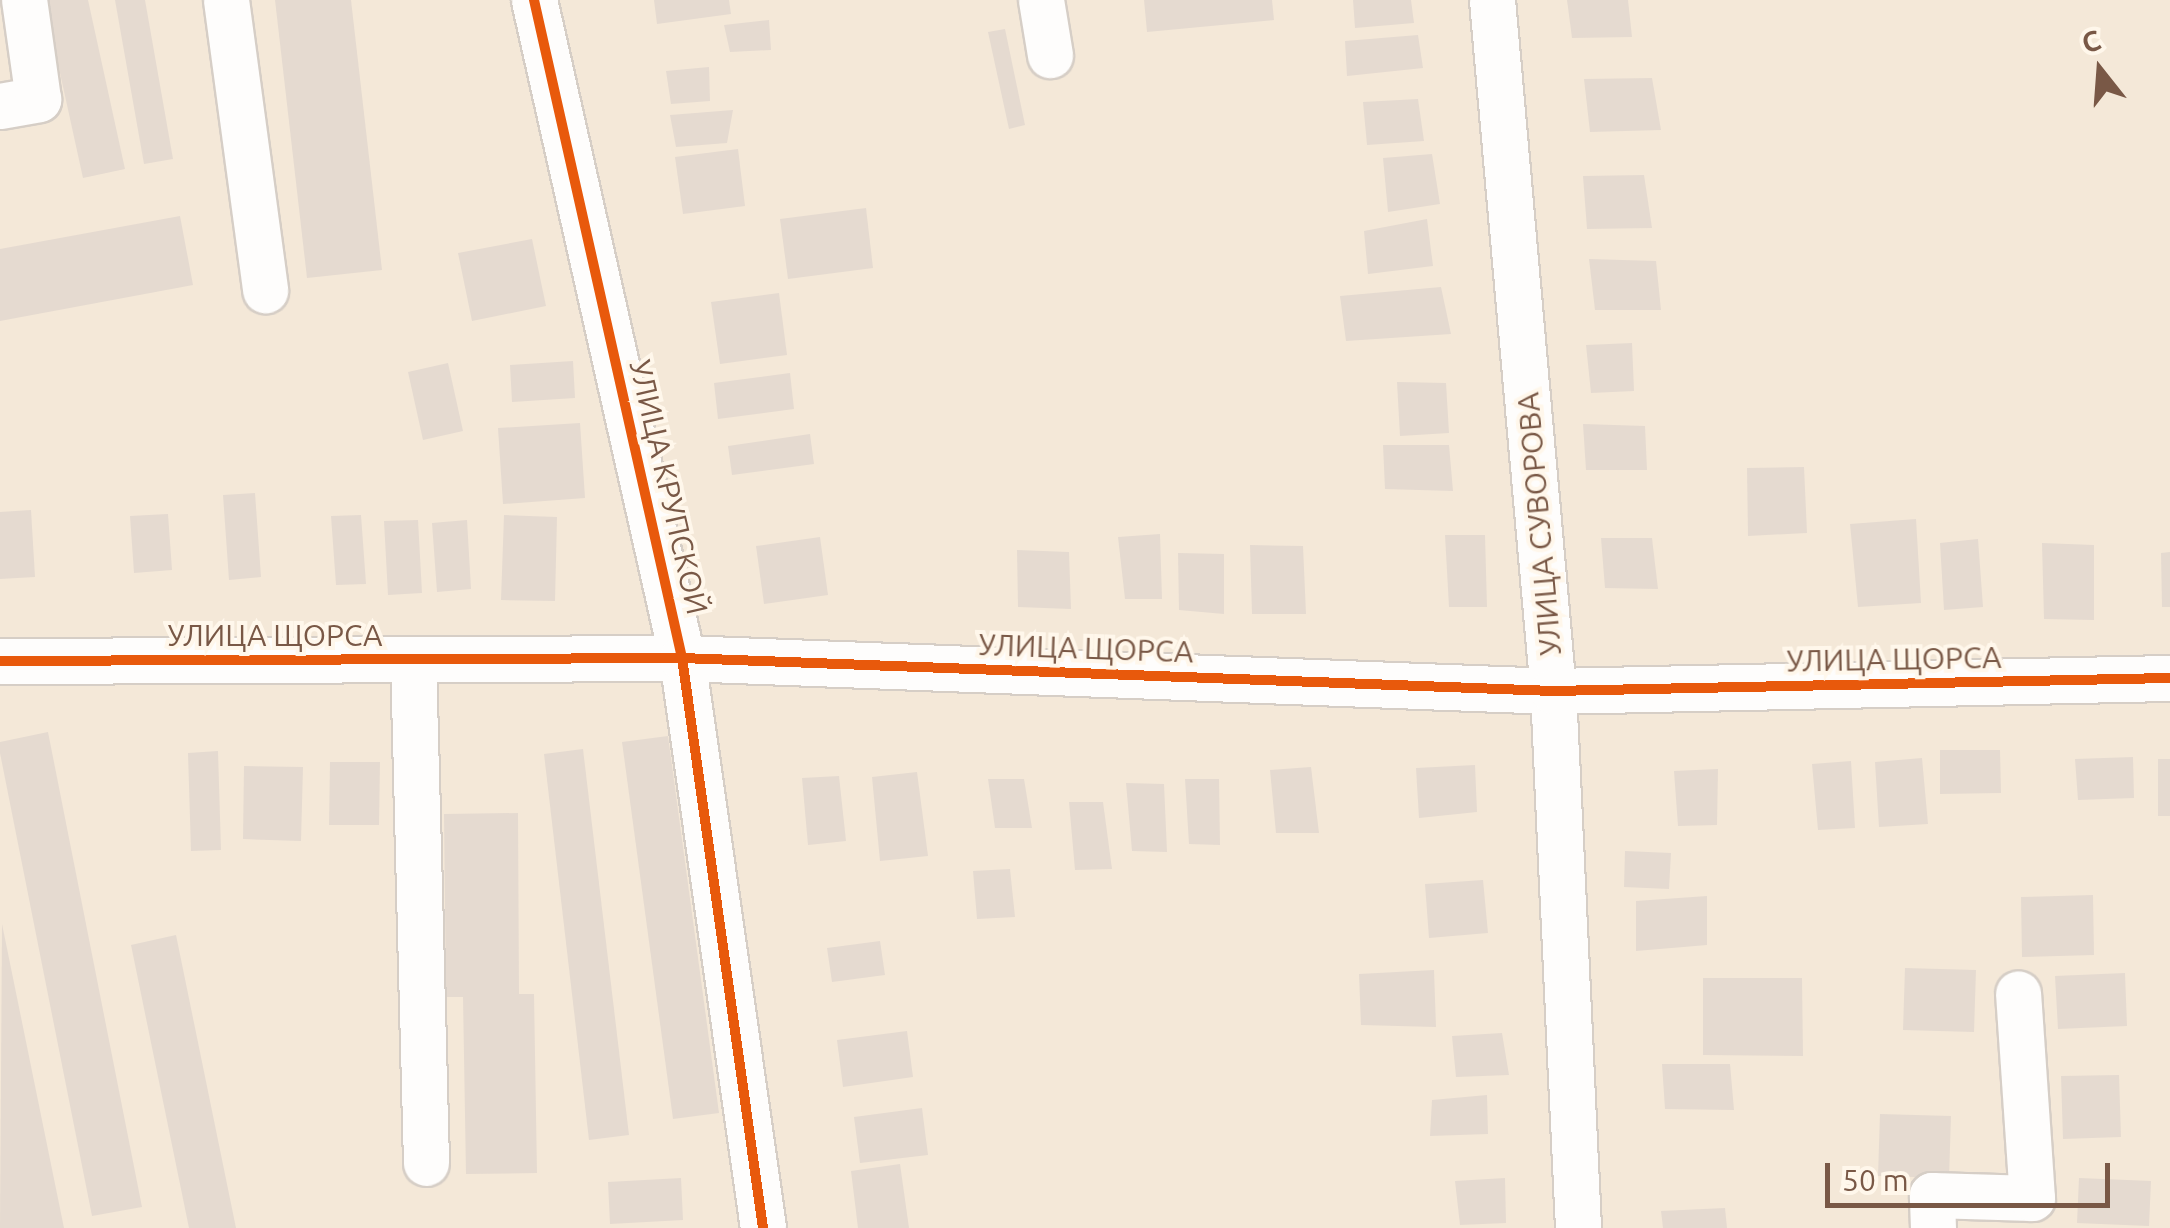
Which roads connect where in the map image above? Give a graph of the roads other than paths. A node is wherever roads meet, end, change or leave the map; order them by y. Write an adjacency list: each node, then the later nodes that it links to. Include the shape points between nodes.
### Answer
1 (24, 0): 7 (street, via 38,99)
2 (226, 0): 8 (street)
3 (534, 0): 9 (street, УЛИЦА КРУПСКОЙ)
4 (1041, 0): 6 (street)
5 (1492, 0): 13 (street, УЛИЦА СУВОРОВА)
6 (1050, 55)
7 (0, 106)
8 (265, 290)
9 (682, 658): 10 (street, УЛИЦА ЩОРСА); 13 (street, УЛИЦА ЩОРСА); 16 (street, УЛИЦА КРУПСКОЙ)
10 (413, 659): 11 (street, УЛИЦА ЩОРСА); 15 (street)
11 (0, 661)
12 (2170, 678): 13 (street, УЛИЦА ЩОРСА)
13 (1553, 691): 17 (street, УЛИЦА СУВОРОВА)
14 (2018, 993): 18 (street, via 2032,1198 1932,1195)
15 (426, 1163)
16 (762, 1228)
17 (1578, 1228)
18 (1932, 1228)

